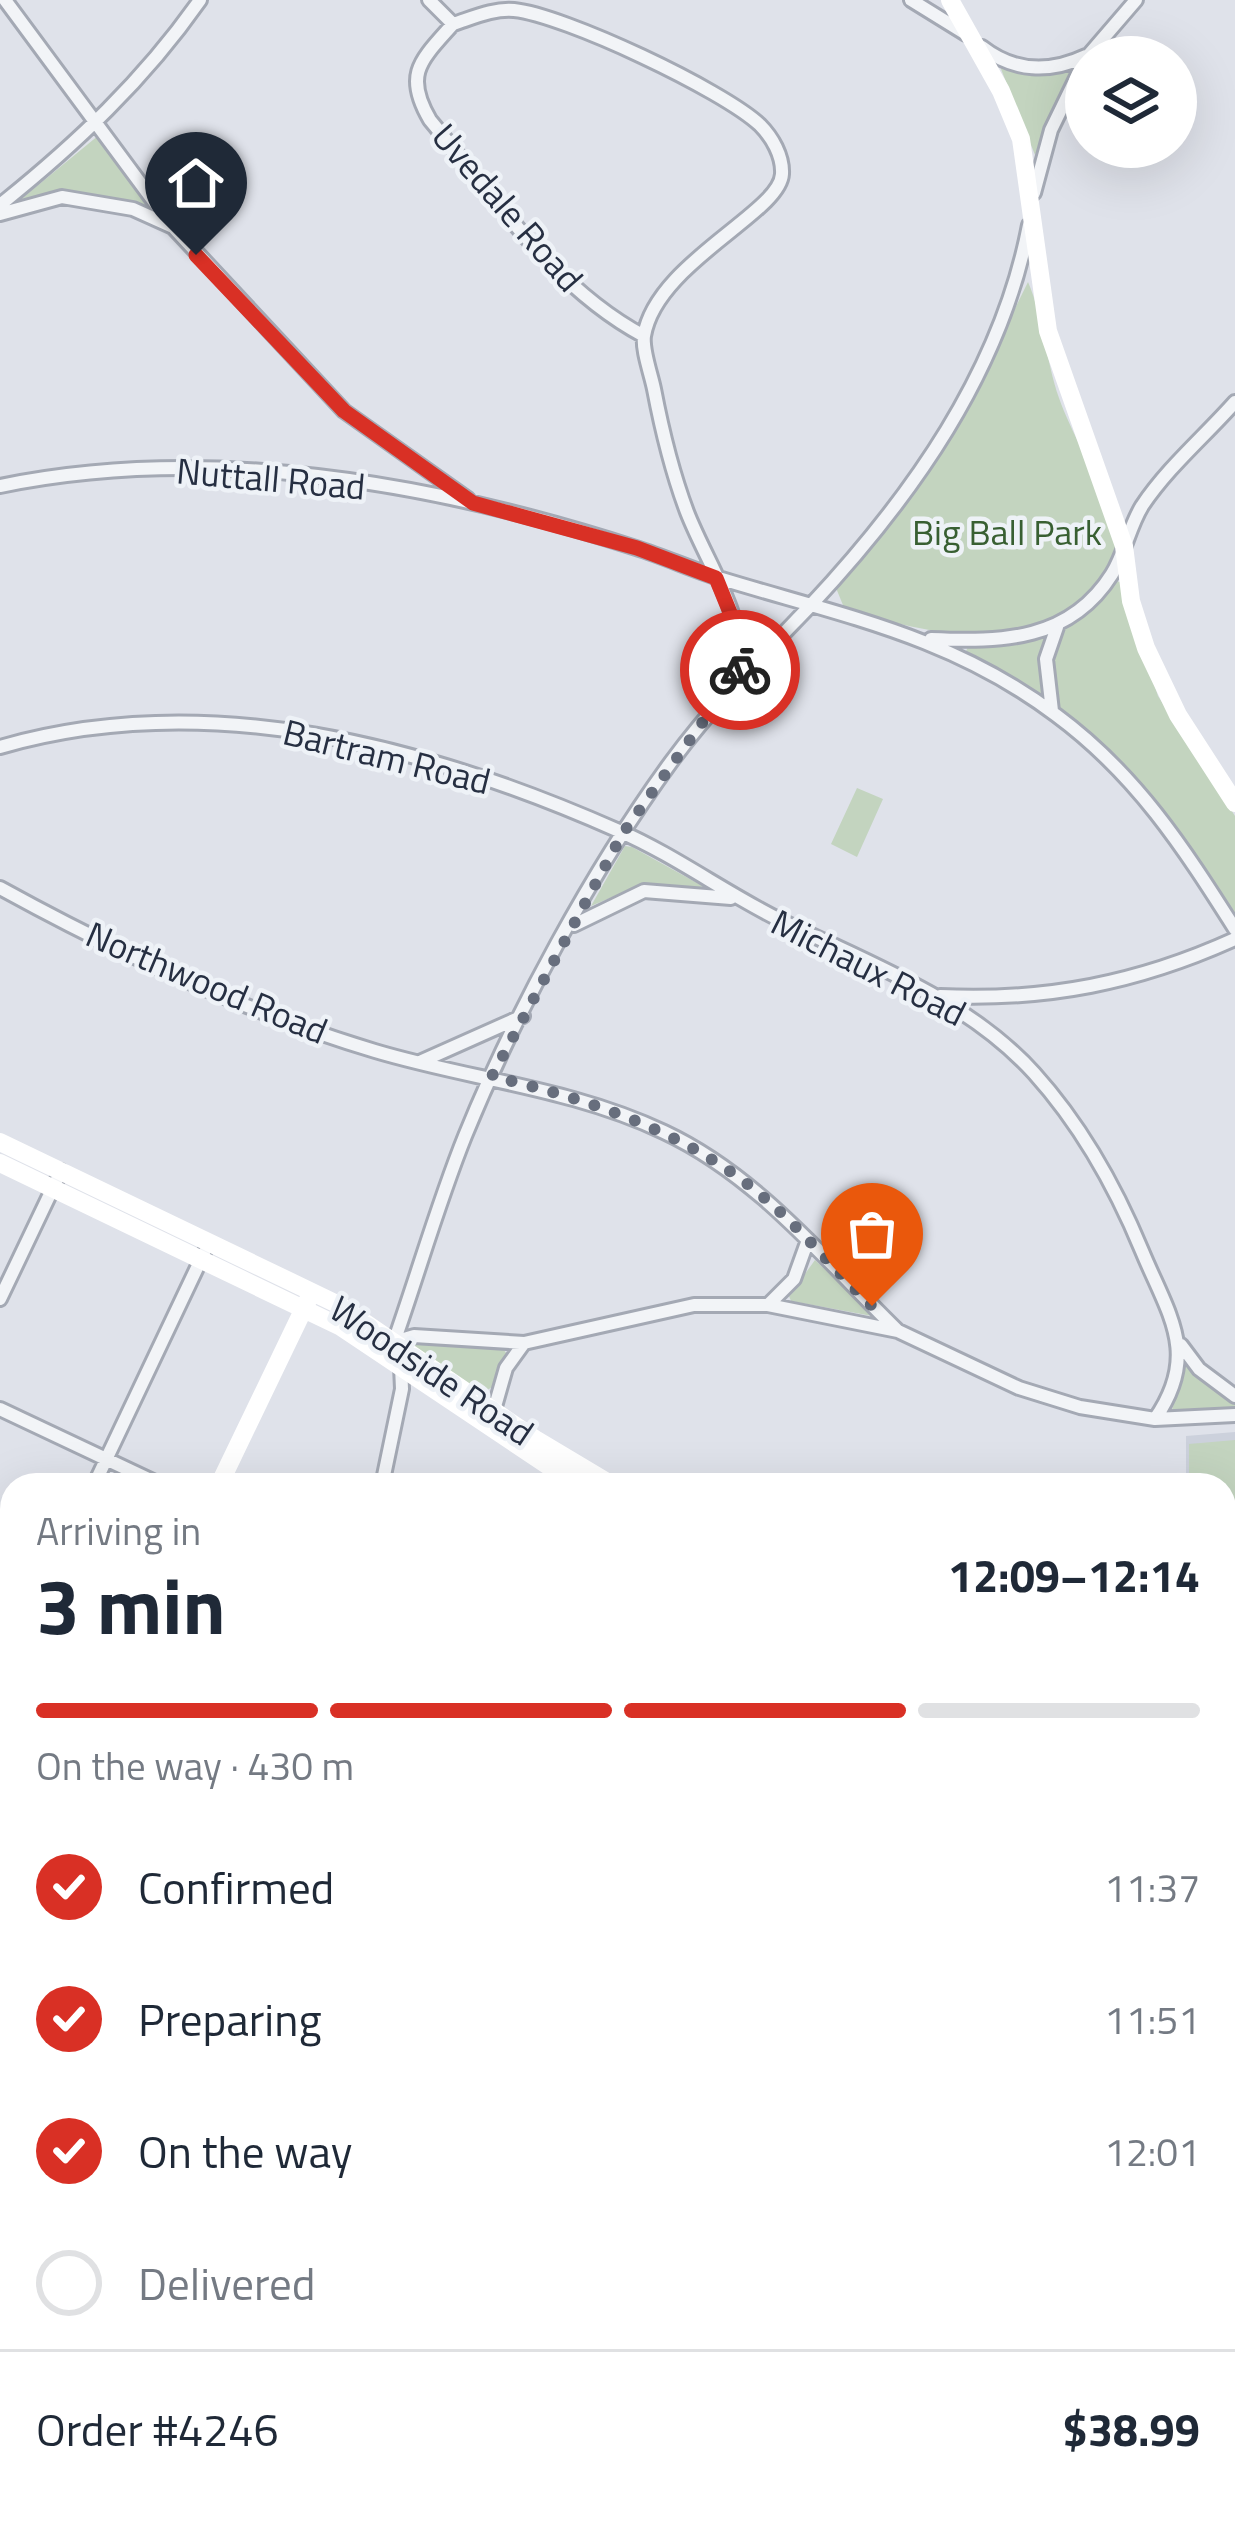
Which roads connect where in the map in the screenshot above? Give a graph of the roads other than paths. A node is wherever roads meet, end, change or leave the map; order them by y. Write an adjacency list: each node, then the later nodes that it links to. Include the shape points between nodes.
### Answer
1 (5, 0): 12 (street)
2 (200, 0): 12 (street)
3 (429, 0): 7 (street)
4 (911, 0): 9 (street)
5 (950, 0): 9 (street)
6 (1136, 0): 8 (street)
7 (453, 24): 16 (street, Uvedale Road, via 415,76 430,120 553,266 607,316); 16 (street, via 516,10 592,36 735,106 778,151 782,176 771,200 673,280)
8 (1105, 36)
9 (971, 38): 10 (street, via 1022,67); 14 (street, via 1021,139)
10 (1065, 63)
11 (1065, 103): 14 (street)
12 (97, 124): 13 (street); 15 (street)
13 (0, 209): 15 (street, via 62,197 133,209)
14 (1030, 220): 20 (street, via 1048,331); 22 (street, via 1018,283 966,400)
15 (173, 226): 19 (street, via 344,411)
16 (644, 336): 21 (street, via 664,440)
17 (1235, 402): 20 (street, via 1162,479)
18 (0, 486): 19 (street, Nuttall Road, via 108,472 240,469)
19 (473, 503): 21 (street, Nuttall Road)
20 (1124, 546): 23 (street, via 1086,605); 28 (street, via 1131,601 1159,682)
21 (716, 578): 22 (street, Nuttall Road); 25 (street, via 742,642)
22 (811, 605): 24 (street); 25 (street)
23 (1057, 627): 24 (street, via 1020,639); 26 (street, via 1046,659)
24 (929, 639): 26 (street)
25 (740, 675): 29 (street)
26 (1052, 711): 33 (street, via 1146,796)
27 (2, 748): 29 (street, Bartram Road, via 141,724 271,726 436,763)
28 (1235, 803)
29 (623, 833): 31 (street, Michaux Road); 32 (street)
30 (0, 888): 37 (street, Northwood Road, via 242,1004)
31 (738, 899): 32 (street, Michaux Road, via 644,891); 35 (street, Michaux Road)
32 (569, 928): 36 (street)
33 (1235, 929)
34 (1235, 939): 35 (street, via 1118,984 1004,999)
35 (937, 996): 50 (street, Michaux Road, via 1034,1072 1080,1132 1128,1216)
36 (524, 1016): 37 (street); 38 (street)
37 (421, 1061): 38 (street, Northwood Road)
38 (492, 1076): 42 (street, Northwood Road, via 666,1132 733,1173); 48 (street)
39 (0, 1142): 41 (street)
40 (0, 1163): 41 (street)
41 (57, 1180): 43 (street); 44 (street)
42 (808, 1240): 46 (street, via 794,1279); 47 (street, Northwood Road)
43 (205, 1250): 45 (street); 57 (street)
44 (0, 1299)
45 (309, 1299): 48 (street, Woodside Road); 51 (street, Woodside Road); 60 (street)
46 (768, 1304): 47 (street); 49 (street, via 694,1305)
47 (898, 1331): 55 (street, via 1019,1388)
48 (394, 1342): 49 (street, via 413,1336); 51 (street); 56 (street, Woodside Road)
49 (524, 1343): 56 (street, via 506,1368)
50 (1181, 1344): 52 (street, Michaux Road); 55 (street, via 1174,1388)
51 (402, 1371): 56 (street, Woodside Road); 61 (street)
52 (1235, 1396)
53 (0, 1409): 57 (street)
54 (1235, 1415): 55 (street)
55 (1155, 1419)
56 (491, 1420): 62 (street, Woodside Road); 63 (street, Woodside Road)
57 (107, 1459): 58 (street); 59 (street)
58 (100, 1473)
59 (136, 1473)
60 (225, 1473)
61 (384, 1473)
62 (561, 1473)
63 (590, 1473)

